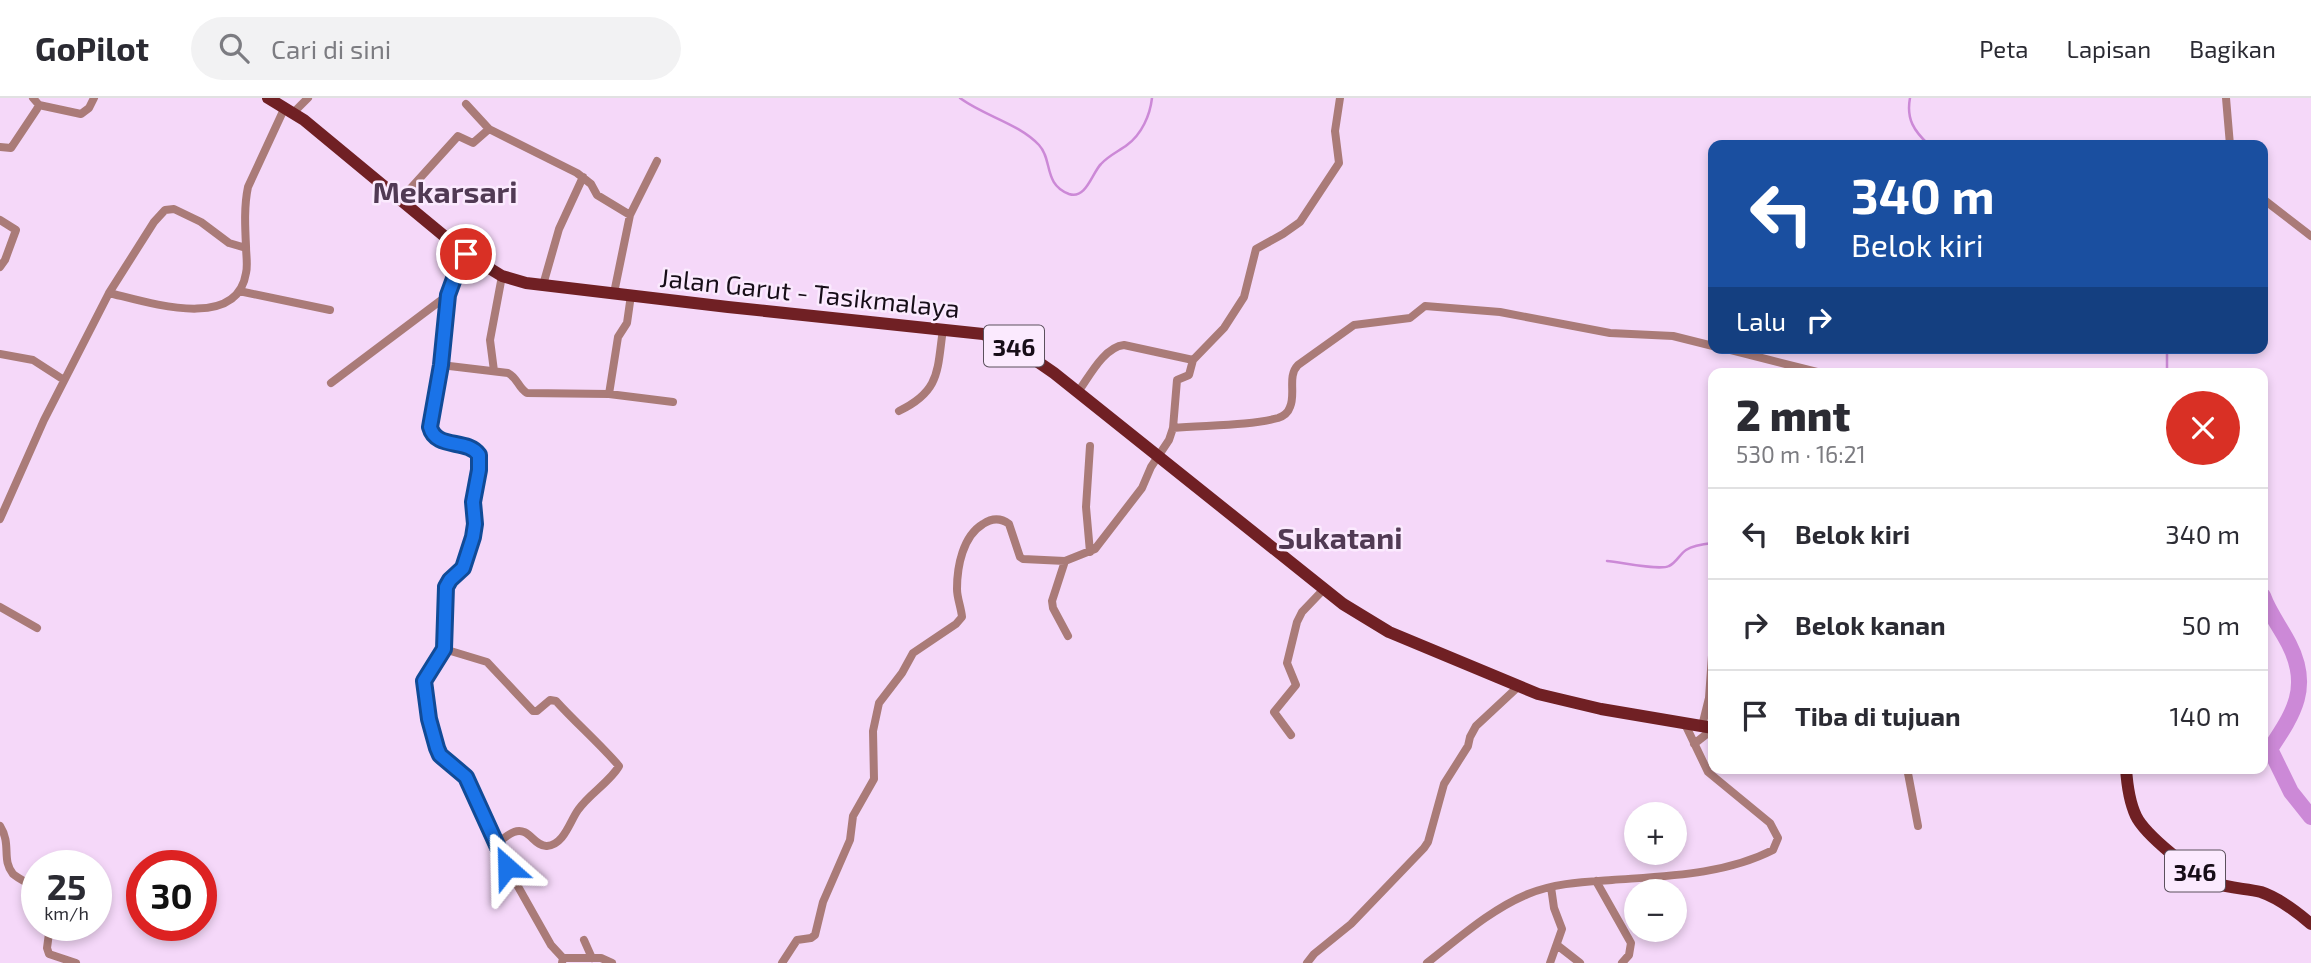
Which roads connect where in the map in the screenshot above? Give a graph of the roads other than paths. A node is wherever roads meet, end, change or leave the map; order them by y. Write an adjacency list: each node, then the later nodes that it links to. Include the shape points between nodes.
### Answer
1 (94, 98): 6 (street, via 81,114)
2 (268, 98): 8 (main road, Jalan Garut - Tasikmalaya / 346)
3 (308, 98): 8 (street)
4 (1340, 98): 34 (street, via 1335,131 1339,163 1300,222 1258,247 1244,297 1224,328)
5 (2226, 98): 10 (street)
6 (36, 102): 11 (street, via 11,148)
7 (466, 104): 9 (street)
8 (289, 110): 14 (main road, Jalan Garut - Tasikmalaya / 346); 19 (street, via 248,187)
9 (489, 129): 13 (street); 14 (street, via 472,144 458,136)
10 (2230, 140)
11 (0, 146)
12 (657, 161): 16 (street)
13 (583, 177): 16 (street, via 597,195); 23 (street, via 558,229)
14 (401, 199): 20 (main road, Jalan Garut - Tasikmalaya / 346)
15 (2268, 203): 18 (street)
16 (630, 215): 26 (street)
17 (0, 220): 21 (street, via 16,230)
18 (2311, 236)
19 (246, 248): 24 (street, via 247,272); 25 (street, via 229,243 174,209 165,210)
20 (466, 254): 22 (main road, Jalan Garut - Tasikmalaya / 346); 27 (street)
21 (0, 267)
22 (502, 276): 23 (main road, Jalan Garut - Tasikmalaya / 346); 37 (street, via 491,340)
23 (543, 285): 26 (main road, Jalan Garut - Tasikmalaya / 346)
24 (239, 291): 25 (street, via 226,303 201,309); 29 (street)
25 (109, 293): 38 (street)
26 (614, 293): 28 (main road, Jalan Garut - Tasikmalaya / 346)
27 (448, 295): 35 (street); 39 (street)
28 (631, 295): 30 (main road, Jalan Garut - Tasikmalaya / 346); 41 (street, via 627,323 618,337)
29 (330, 310)
30 (943, 329): 40 (main road, Jalan Garut - Tasikmalaya / 346, via 1002,339); 43 (street, via 933,384 919,400)
31 (1708, 345): 44 (street, via 1672,337 1610,333 1500,312 1425,306 1410,318 1354,325 1298,365 1293,371 1292,405 1281,416)
32 (1746, 354): 36 (street)
33 (0, 355): 38 (street, via 33,360)
34 (1193, 360): 40 (street, via 1116,346); 44 (street, via 1189,374 1176,383)
35 (441, 365): 37 (street); 54 (street, via 431,432 438,440 472,448 479,455 475,530 463,568 446,587)
36 (1800, 368)
37 (494, 371): 41 (street, via 513,375 527,393)
38 (64, 380): 47 (street)
39 (331, 383)
40 (1078, 392): 46 (main road, Jalan Garut - Tasikmalaya / 346)
41 (609, 394): 42 (street)
42 (673, 402)
43 (899, 411)
44 (1173, 428): 46 (street)
45 (1090, 446): 48 (street, via 1086,507)
46 (1158, 458): 48 (street, via 1142,488); 50 (main road, Jalan Garut - Tasikmalaya / 346)
47 (0, 519)
48 (1090, 552): 49 (street)
49 (1065, 561): 53 (street, via 1052,601); 79 (street, via 1021,558 1005,521 988,521 970,536 957,584 962,617 914,653 879,703 873,731 874,779 853,816 848,845 823,902 815,935 797,940)
50 (1324, 589): 55 (main road, Jalan Garut - Tasikmalaya / 346, via 1389,632); 59 (street, via 1299,616 1288,659 1296,685 1274,712)
51 (0, 607): 52 (street)
52 (37, 628)
53 (1068, 636)
54 (444, 649): 67 (street, via 424,681 434,741 440,755 466,777); 67 (street, via 486,662 533,710 556,701 620,766 585,801 556,843 540,845 520,830)
55 (1520, 685): 56 (main road, Jalan Garut - Tasikmalaya / 346, via 1555,699); 80 (street, via 1469,737 1444,784 1428,842 1351,925)
56 (1685, 724): 57 (main road, Jalan Garut - Tasikmalaya / 346); 60 (street)
57 (1708, 728)
58 (1708, 730): 60 (street)
59 (1291, 735)
60 (1694, 744): 61 (street)
61 (1708, 772)
62 (1710, 774): 69 (street, via 1770,823 1778,838 1773,850 1731,866)
63 (1908, 774): 65 (street)
64 (2127, 774): 71 (main road, 346, via 2136,817 2170,852 2213,882 2263,893)
65 (1918, 825)
66 (0, 826): 68 (street, via 7,841 9,868)
67 (496, 844): 76 (street)
68 (21, 879)
69 (1595, 881): 70 (street); 84 (street, via 1631,943)
70 (1550, 887): 74 (street, via 1562,929); 81 (street, via 1504,907)
71 (2311, 924)
72 (584, 940): 75 (street)
73 (48, 941): 77 (street, via 49,954)
74 (1557, 944): 82 (street); 83 (street)
75 (592, 958): 76 (street); 78 (street)
76 (562, 961)
77 (76, 963)
78 (612, 963)
79 (782, 963)
80 (1307, 963)
81 (1427, 963)
82 (1550, 963)
83 (1580, 963)
84 (1622, 963)

